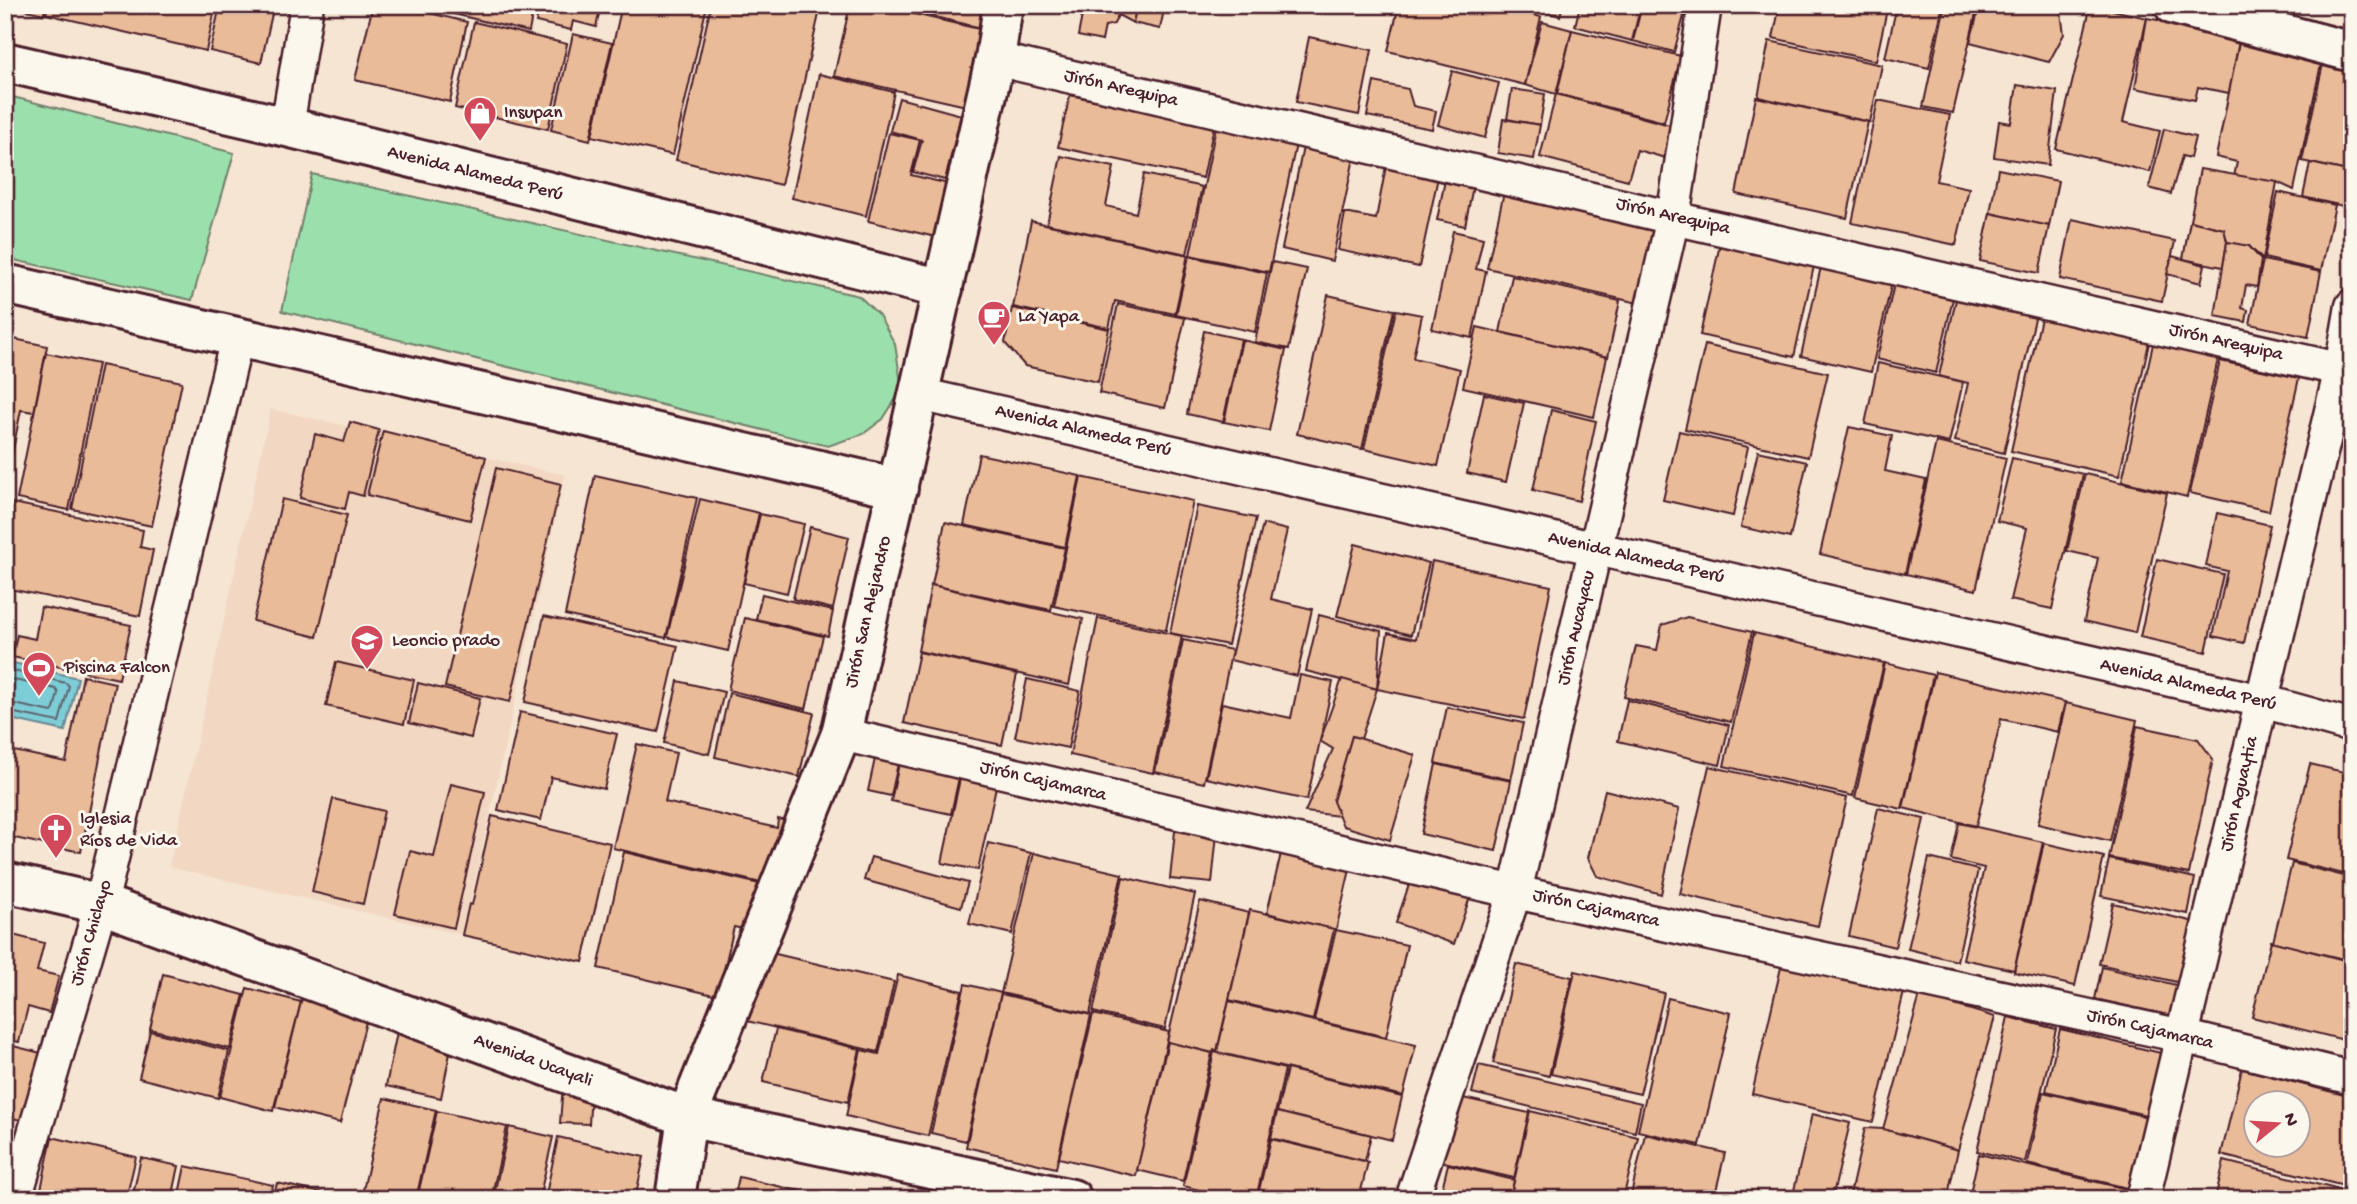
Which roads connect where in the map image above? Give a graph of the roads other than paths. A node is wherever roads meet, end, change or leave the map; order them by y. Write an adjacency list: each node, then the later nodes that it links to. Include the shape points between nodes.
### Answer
1 (307, 5): 8 (street)
2 (1003, 5): 6 (main road, Jirón San Alejandro)
3 (1704, 5): 9 (street, Jirón Aucayacu)
4 (2174, 5): 5 (main road)
5 (2352, 52)
6 (995, 59): 9 (street, Jirón Arequipa); 11 (main road, Jirón San Alejandro)
7 (5, 62): 8 (main road, Avenida Alameda Perú)
8 (287, 127): 11 (main road, Avenida Alameda Perú)
9 (1672, 218): 14 (street, Jirón Arequipa); 17 (street, Jirón Aucayacu)
10 (5, 284): 13 (main road)
11 (943, 289): 15 (main road, Jirón San Alejandro)
12 (2352, 306): 14 (street, Jirón Aguaytia)
13 (237, 338): 16 (main road); 23 (street, Jirón Chiclayo)
14 (2346, 371): 18 (street, Jirón Aguaytia)
15 (919, 394): 16 (main road, Jirón San Alejandro); 17 (street, Avenida Alameda Perú)
16 (898, 488): 20 (main road, Jirón San Alejandro)
17 (1595, 549): 18 (street, Avenida Alameda Perú); 22 (street, Jirón Aucayacu)
18 (2262, 701): 19 (street, Avenida Alameda Perú); 24 (street, Jirón Aguaytia)
19 (2352, 726)
20 (841, 734): 22 (street, Jirón Cajamarca); 26 (main road, Jirón San Alejandro)
21 (5, 881): 23 (main road, Avenida Ucayali)
22 (1515, 892): 24 (street, Jirón Cajamarca); 30 (street, Jirón Aucayacu)
23 (101, 904): 26 (main road, Avenida Ucayali); 27 (street, Jirón Chiclayo)
24 (2182, 1036): 25 (street, Jirón Cajamarca); 31 (street, Jirón Aguaytia)
25 (2352, 1078)
26 (687, 1117): 28 (main road, Jirón San Alejandro); 29 (main road, Avenida Ucayali)
27 (15, 1199)
28 (675, 1199)
29 (1072, 1199)
30 (1412, 1199)
31 (2143, 1199)

